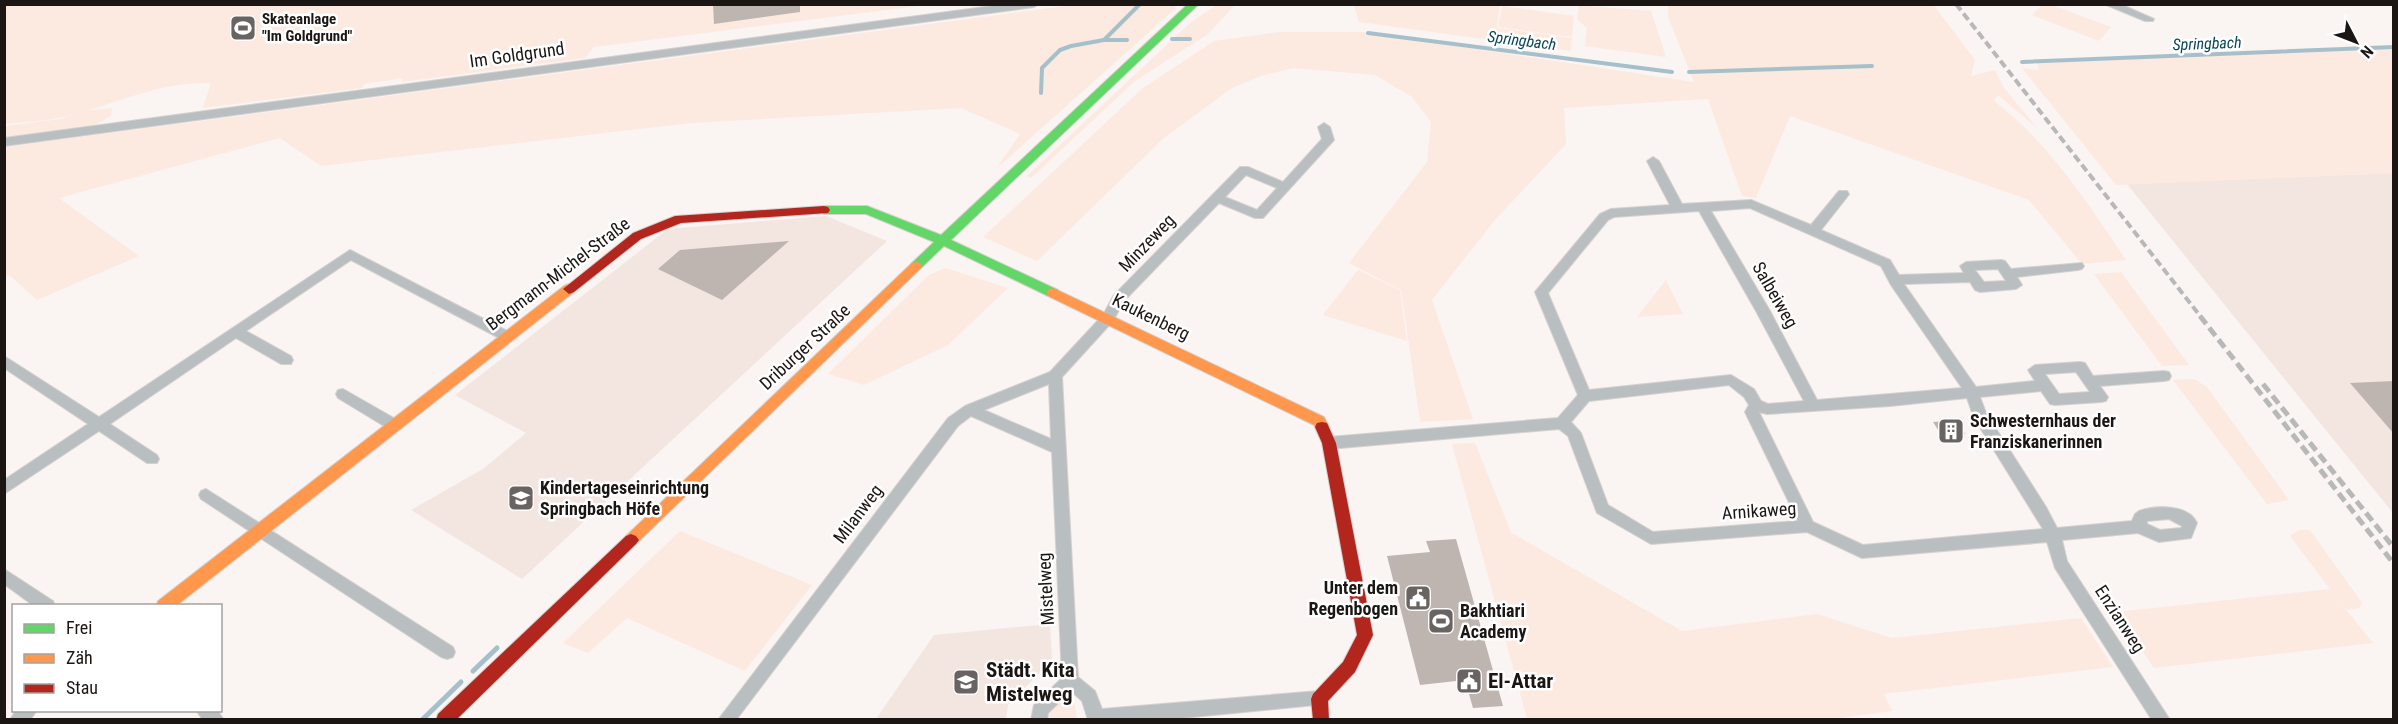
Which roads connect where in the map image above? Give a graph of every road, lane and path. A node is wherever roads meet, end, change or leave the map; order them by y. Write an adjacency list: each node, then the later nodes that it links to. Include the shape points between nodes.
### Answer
1 (1034, 4): 6 (street, Im Goldgrund)
2 (1194, 4): 14 (street, Driburger Straße)
3 (2109, 4): 4 (street)
4 (2149, 19)
5 (1324, 127): 8 (street, via 1328,140)
6 (4, 142)
7 (1653, 162): 12 (street)
8 (1285, 187): 10 (street, Minzeweg, via 1244,170); 10 (street, via 1259,215)
9 (1843, 194): 13 (street)
10 (1217, 198): 19 (street, Minzeweg, via 1119,298)
11 (1702, 206): 12 (street); 13 (street, via 1751,204); 32 (street, Salbeiweg)
12 (1677, 207): 30 (street, via 1607,215 1541,292)
13 (1814, 230): 18 (street, via 1886,262)
14 (943, 241): 19 (street, Kaukenberg); 21 (street, Bergmann-Michel-Straße, via 858,208 680,219 637,236); 53 (street, Driburger Straße)
15 (2078, 266): 16 (street)
16 (2008, 274): 17 (street, via 2001,264 1966,266); 17 (street, via 2016,285 1980,287)
17 (1974, 277): 18 (street)
18 (1895, 280): 28 (street)
19 (1108, 318): 24 (street); 37 (street, Kaukenberg, via 1319,421)
20 (235, 331): 21 (street, via 350,254); 22 (street); 34 (street)
21 (508, 338): 36 (street, Bergmann-Michel-Straße)
22 (286, 360)
23 (4, 361): 34 (street)
24 (1055, 376): 33 (street, Milanweg); 38 (street, Mistelweg)
25 (2164, 376): 26 (street)
26 (2091, 381): 27 (street, via 2080,367 2035,370); 27 (street, via 2102,396 2055,400)
27 (2045, 385): 28 (street)
28 (1972, 392): 32 (street); 45 (street, via 1980,414 2042,511)
29 (343, 394): 36 (street)
30 (1585, 396): 31 (street, via 1731,380 1749,393); 35 (street)
31 (1756, 405): 32 (street, via 1767,410); 42 (street, via 1752,412)
32 (1814, 406)
33 (970, 410): 38 (street); 54 (street, Milanweg, via 944,430)
34 (99, 423): 39 (street); 40 (street)
35 (1563, 423): 37 (street); 42 (street, Arnikaweg, via 1574,433 1602,509 1651,538)
36 (394, 425): 44 (street, Bergmann-Michel-Straße)
37 (1329, 443): 51 (street, Kaukenberg, via 1365,635 1349,667)
38 (1059, 449): 50 (street, Mistelweg)
39 (152, 459)
40 (4, 488)
41 (206, 495): 44 (street)
42 (1808, 526): 45 (street, Arnikaweg, via 1862,552)
43 (2139, 527): 45 (street, Arnikaweg)
44 (259, 531): 48 (street, Bergmann-Michel-Straße); 49 (street)
45 (2054, 537): 57 (street, Enzianweg, via 2060,563)
46 (4, 575): 47 (street)
47 (44, 604)
48 (167, 604)
49 (447, 652)
50 (1070, 681): 52 (street, via 1089,696); 55 (street, via 1040,710)
51 (1319, 699): 52 (street); 56 (street)
52 (1098, 718)
53 (444, 720)
54 (726, 720)
55 (1039, 720)
56 (1321, 720)
57 (2162, 720)

